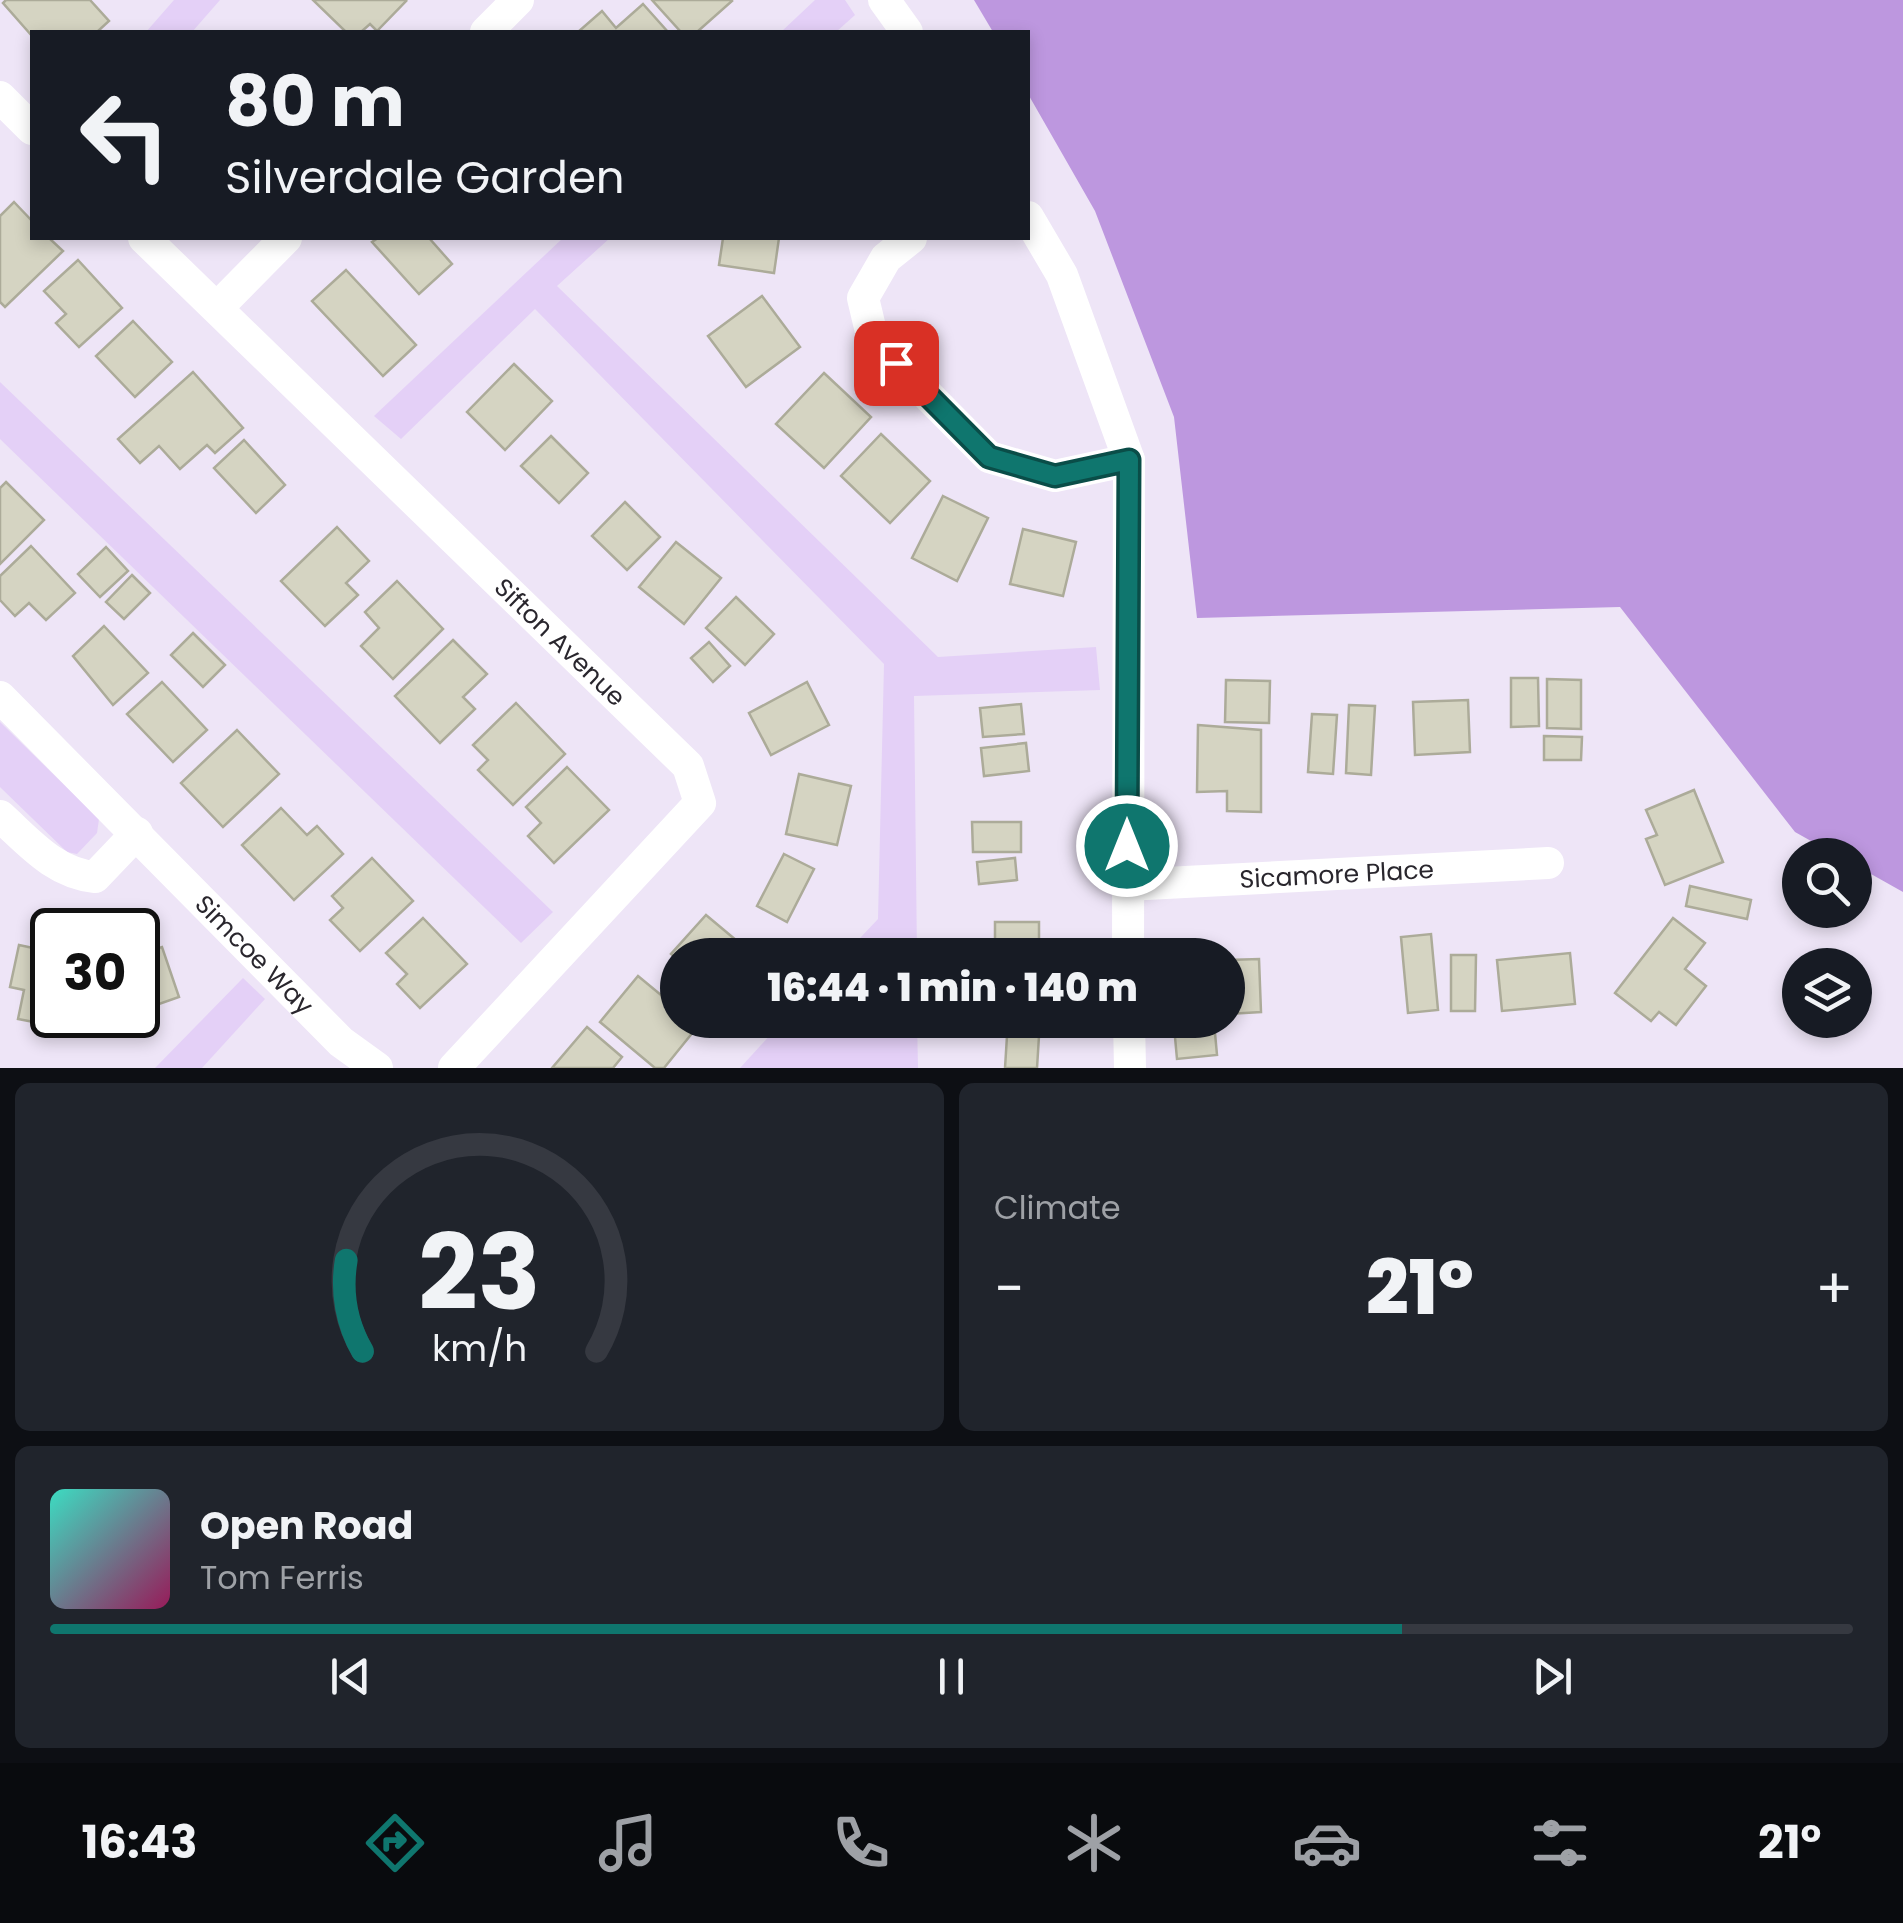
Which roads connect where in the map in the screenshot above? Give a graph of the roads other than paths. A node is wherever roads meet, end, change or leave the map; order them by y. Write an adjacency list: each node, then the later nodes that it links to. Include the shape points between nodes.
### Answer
1 (518, 0): 3 (street)
2 (884, 0): 4 (street)
3 (488, 30)
4 (905, 30)
5 (0, 97): 6 (street)
6 (30, 127)
7 (1030, 220): 12 (street, via 1062,276)
8 (146, 240): 11 (street, Sifton Avenue)
9 (284, 240): 11 (street)
10 (908, 240): 12 (street, via 886,258 863,298 873,340 989,457 1055,476)
11 (217, 308): 21 (street, Sifton Avenue, via 688,766 700,804)
12 (1129, 460): 17 (street)
13 (0, 697): 15 (street, Simcoe Way)
14 (0, 816): 15 (street, via 56,866 76,875 95,877)
15 (137, 833): 20 (street, Simcoe Way, via 341,1042)
16 (1548, 863): 17 (street, Sicamore Place)
17 (1127, 885): 18 (street)
18 (1128, 938)
19 (1129, 1038): 22 (street)
20 (377, 1068)
21 (454, 1068)
22 (1130, 1068)

